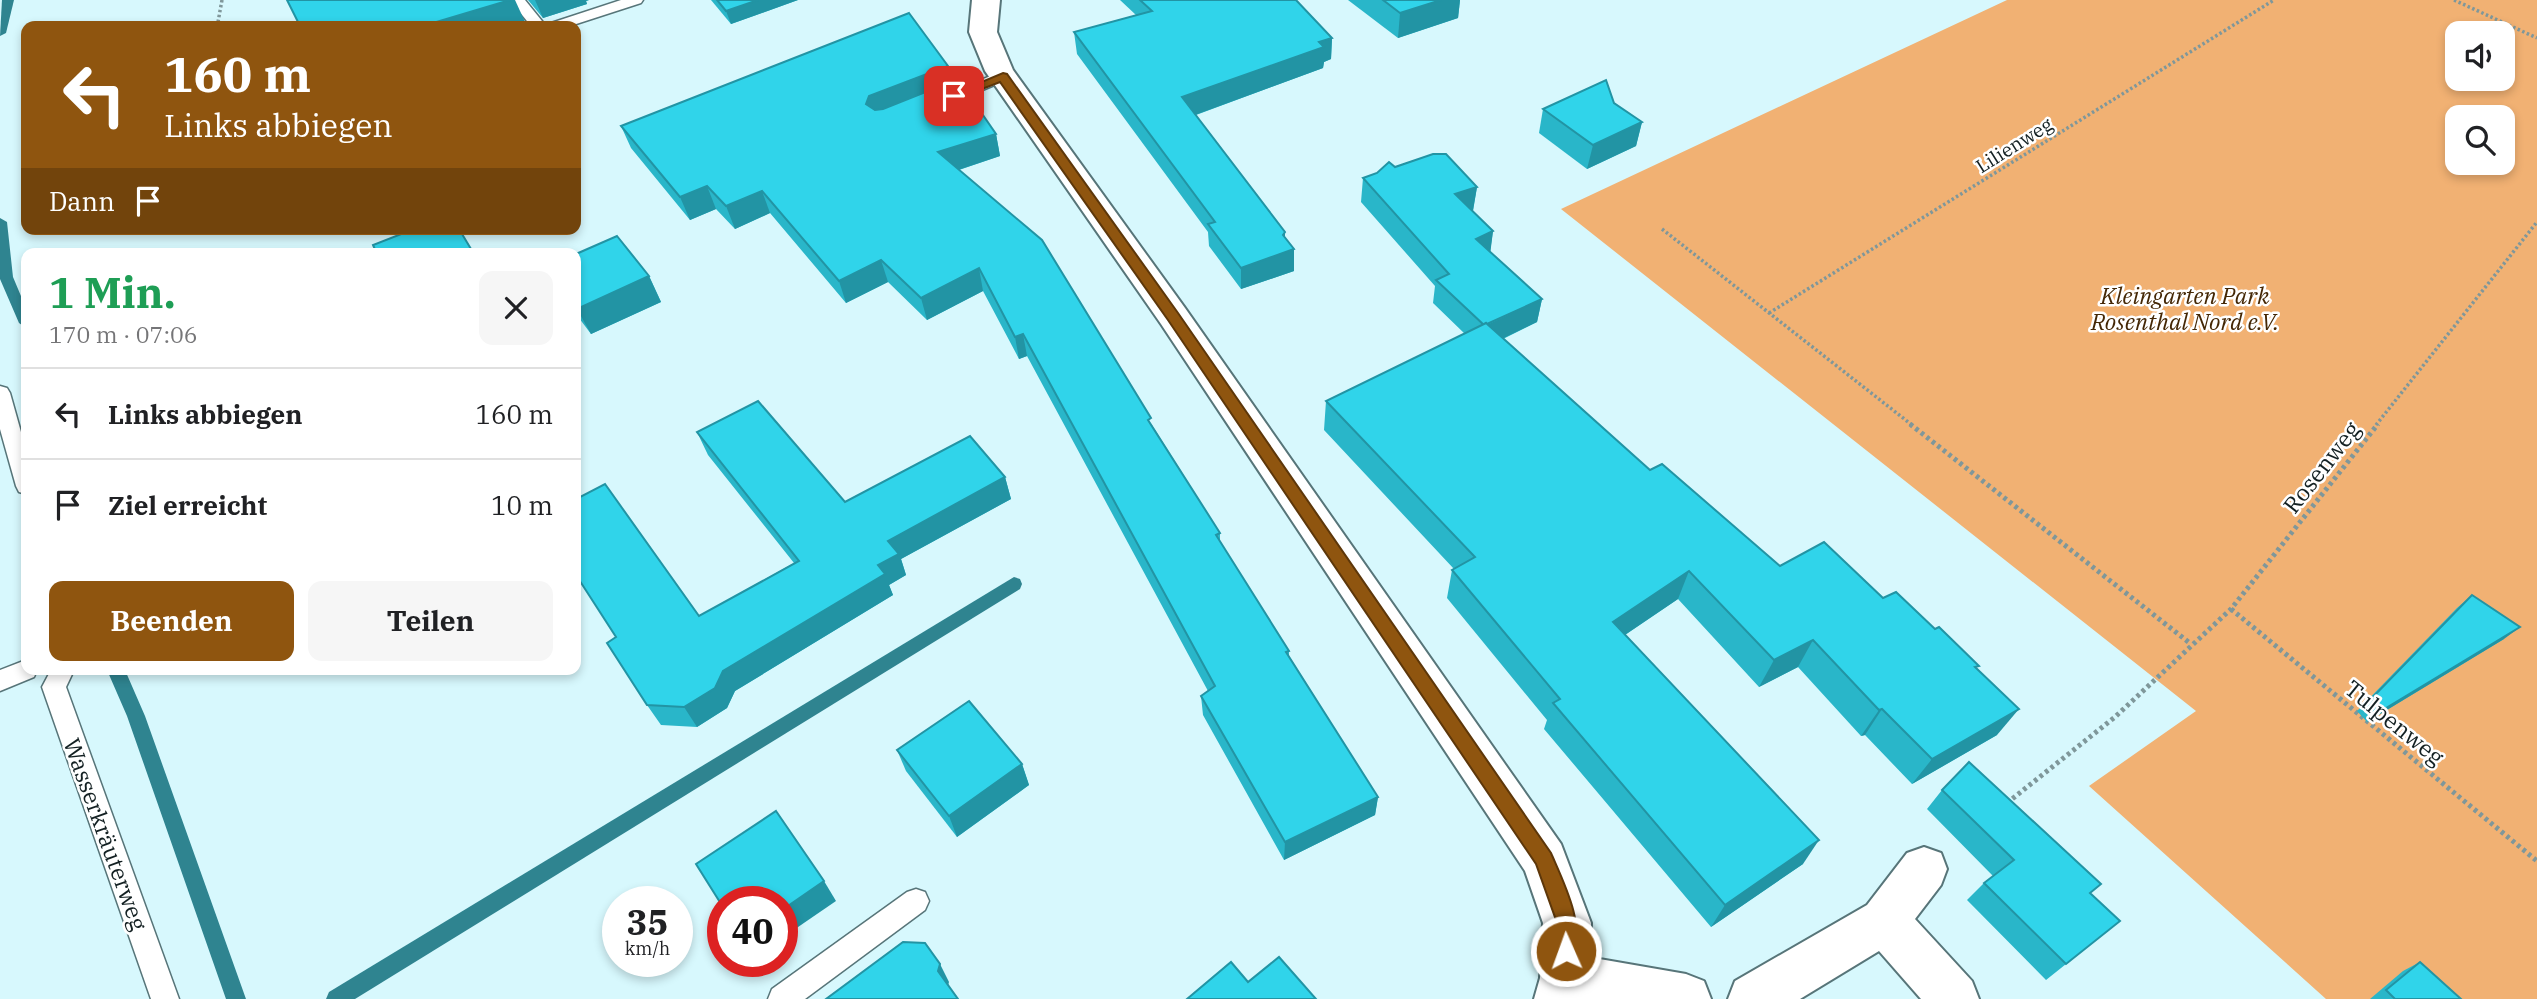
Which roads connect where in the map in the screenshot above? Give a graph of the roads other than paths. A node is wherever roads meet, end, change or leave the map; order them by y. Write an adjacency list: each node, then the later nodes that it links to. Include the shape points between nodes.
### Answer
1 (517, 0): 4 (lane)
2 (636, 0): 5 (lane)
3 (986, 0): 6 (street, via 983,32)
4 (534, 21)
5 (571, 21)
6 (1003, 76): 7 (lane); 16 (street, via 1173,316 1544,860 1567,923)
7 (930, 106)
8 (0, 393): 9 (lane)
9 (21, 468)
10 (21, 672): 12 (lane)
11 (60, 675): 17 (lane, Wasserkräuterweg, via 54,687)
12 (0, 681)
13 (1924, 869): 15 (street)
14 (916, 901): 18 (lane)
15 (1884, 921): 20 (street); 21 (street)
16 (1562, 988): 19 (street)
17 (165, 999)
18 (782, 999)
19 (1686, 999)
20 (1753, 999)
21 (1954, 999)

